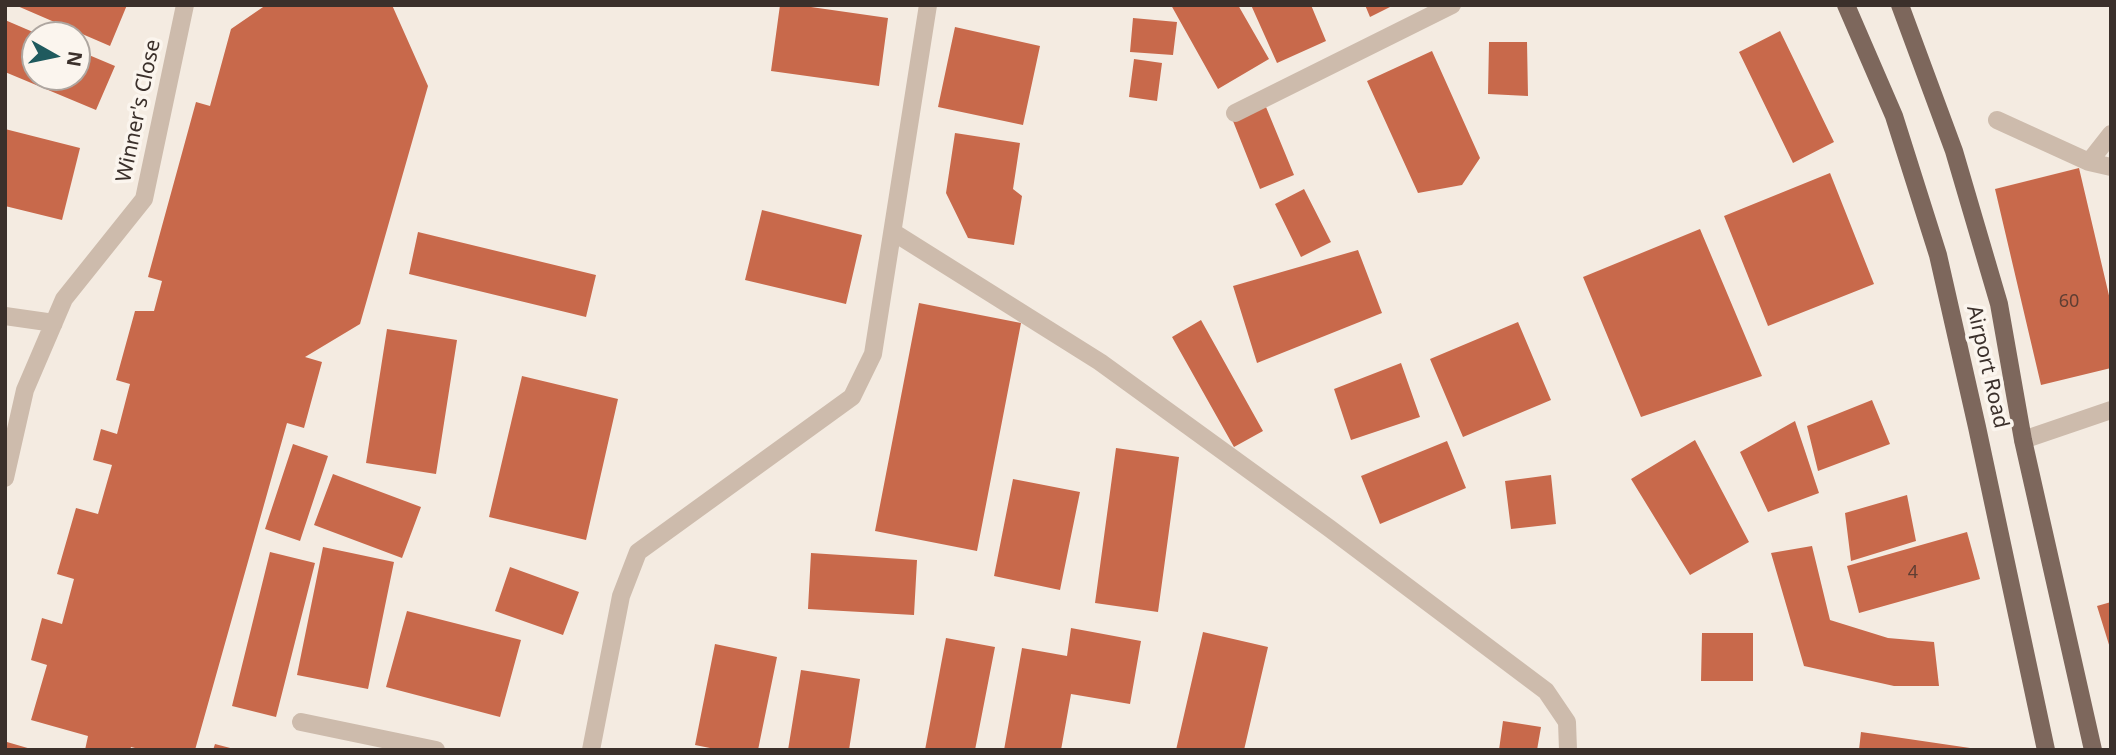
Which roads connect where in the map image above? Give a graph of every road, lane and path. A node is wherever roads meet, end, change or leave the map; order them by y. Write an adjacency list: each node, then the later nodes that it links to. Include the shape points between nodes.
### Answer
1 (185, 5): 13 (street, Winner's Close, via 144,198 64,299)
2 (928, 5): 11 (street)
3 (1451, 5): 6 (street)
4 (1846, 5): 21 (main road, Airport Road, via 1894,116 1938,255)
5 (1900, 5): 15 (main road, Airport Road, via 1954,151 1999,304)
6 (1235, 113)
7 (1997, 120): 9 (street)
8 (2111, 134): 9 (street)
9 (2089, 162): 10 (street)
10 (2111, 167)
11 (893, 232): 19 (street, via 873,354 852,397 638,552 621,596); 20 (street, via 1100,362 1546,691 1567,722)
12 (5, 316): 13 (street)
13 (54, 323): 16 (street, Winner's Close, via 25,390)
14 (2111, 410): 15 (street)
15 (2023, 440): 22 (main road, Airport Road)
16 (5, 478)
17 (301, 722): 18 (street)
18 (436, 750)
19 (591, 750)
20 (1568, 750)
21 (2046, 750)
22 (2093, 750)

